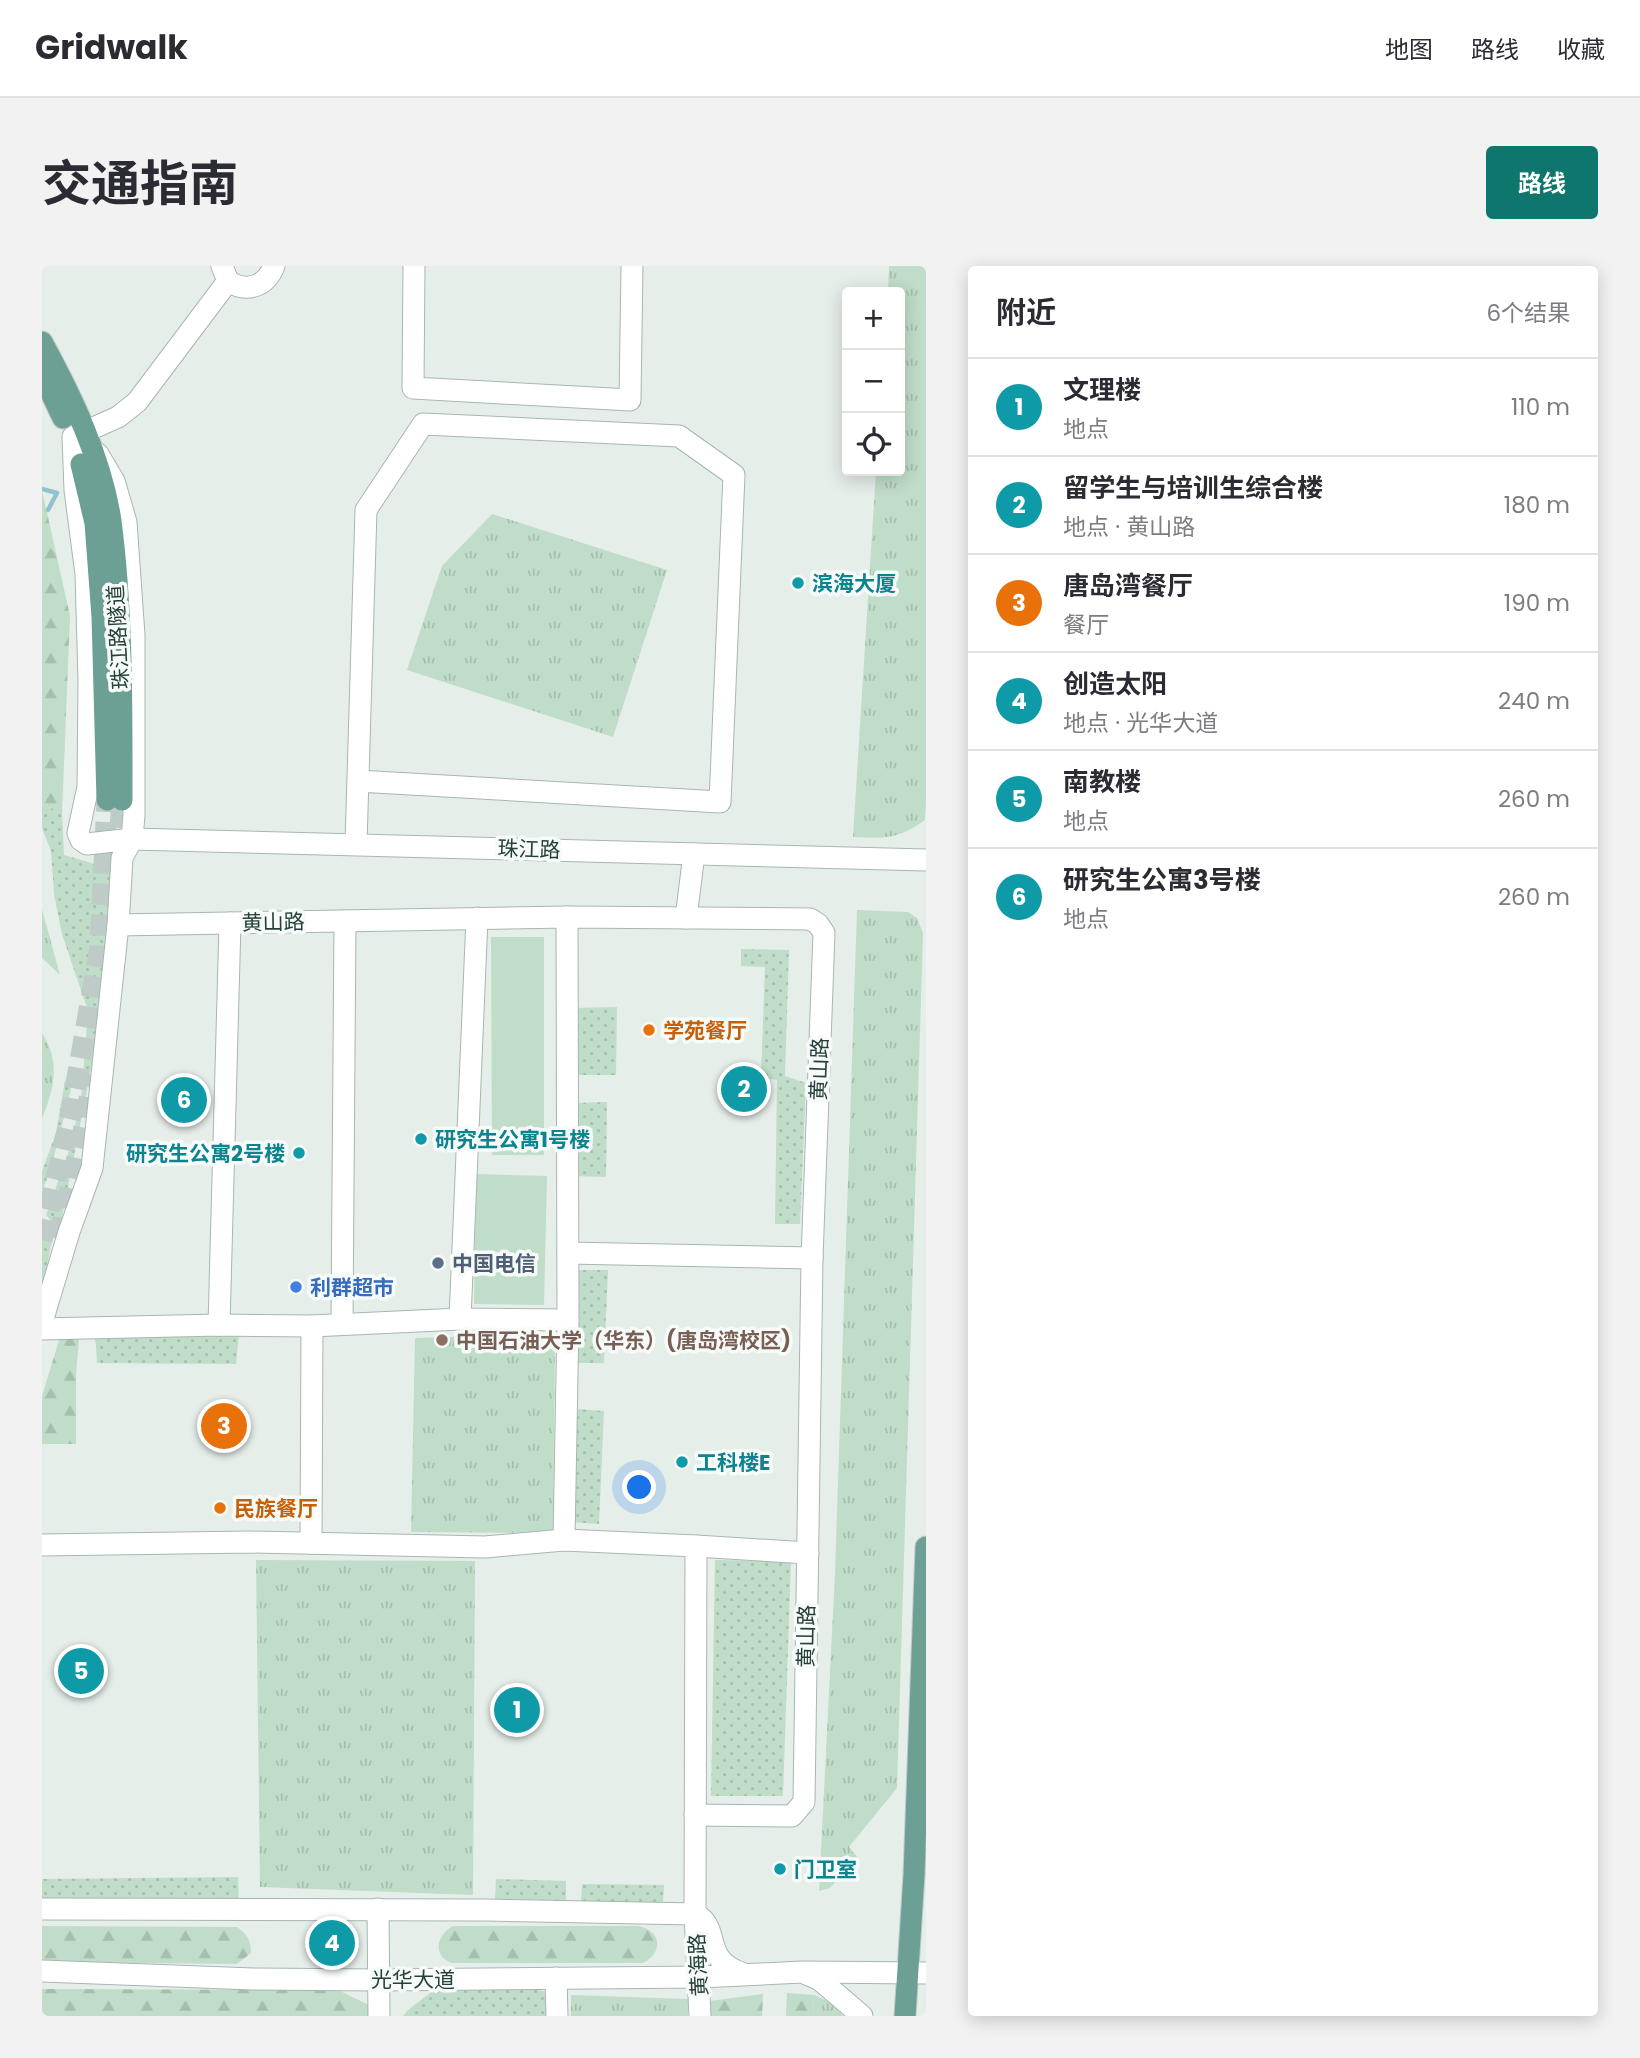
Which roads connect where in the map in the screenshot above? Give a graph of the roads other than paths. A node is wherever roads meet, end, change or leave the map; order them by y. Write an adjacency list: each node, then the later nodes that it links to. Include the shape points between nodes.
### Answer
1 (274, 266): 4 (street, via 254,287 236,286)
2 (414, 266): 3 (street, via 413,388 630,400)
3 (632, 266)
4 (225, 274): 7 (street, via 137,402 118,417)
5 (42, 342): 7 (main road)
6 (42, 374): 7 (main road)
7 (79, 434): 9 (main road, 珠江路隧道, via 93,478); 10 (street, via 114,481 126,522 134,635); 10 (street, 珠江路, via 75,490 86,574 89,693 88,787 78,833 87,844)
8 (358, 782): 8 (street, via 366,510 422,424 679,436 734,475 720,802); 11 (street)
9 (114, 800)
10 (132, 839): 11 (street, 珠江路); 19 (street, via 122,858)
11 (356, 844): 12 (street, 珠江路)
12 (694, 853): 13 (street, 珠江路); 16 (street)
13 (926, 860)
14 (567, 917): 15 (street, 黄山路); 16 (street, 黄山路); 20 (street)
15 (477, 918): 17 (street, 黄山路); 22 (street)
16 (686, 918): 21 (street, 黄山路, via 810,919 824,933)
17 (345, 921): 18 (street, 黄山路); 25 (street)
18 (230, 923): 19 (street, 黄山路); 26 (street)
19 (118, 925): 24 (street, via 92,1168)
20 (568, 1253): 21 (street); 23 (street)
21 (812, 1258): 34 (street, 黄山路)
22 (460, 1319): 23 (street); 25 (street)
23 (568, 1320): 29 (street)
24 (42, 1322)
25 (342, 1323): 27 (street)
26 (219, 1325): 27 (street); 28 (street)
27 (312, 1326): 30 (street)
28 (42, 1329)
29 (564, 1540): 30 (street, via 485,1547); 32 (street)
30 (311, 1543): 31 (street)
31 (42, 1545)
32 (696, 1546): 34 (street); 35 (street, 黄海路)
33 (926, 1547): 41 (main road)
34 (808, 1553): 35 (street, 黄山路, via 804,1802 792,1816)
35 (695, 1815): 38 (street, 黄海路)
36 (42, 1909): 37 (street)
37 (378, 1909): 38 (street); 45 (street)
38 (695, 1914): 42 (street, via 709,1928 720,1960 730,1970); 43 (street, 黄海路)
39 (42, 1971): 45 (street, 光华大道)
40 (802, 1972): 41 (street, 光华大道); 42 (street, 光华大道); 49 (street, via 820,1980)
41 (917, 1972): 50 (main road)
42 (746, 1975): 43 (street, 光华大道)
43 (700, 1977): 44 (street, 光华大道); 48 (street, 黄海路)
44 (556, 1978): 45 (street, 光华大道); 47 (street)
45 (379, 1980): 46 (street)
46 (379, 2016)
47 (557, 2016)
48 (700, 2016)
49 (862, 2016)
50 (905, 2016)

